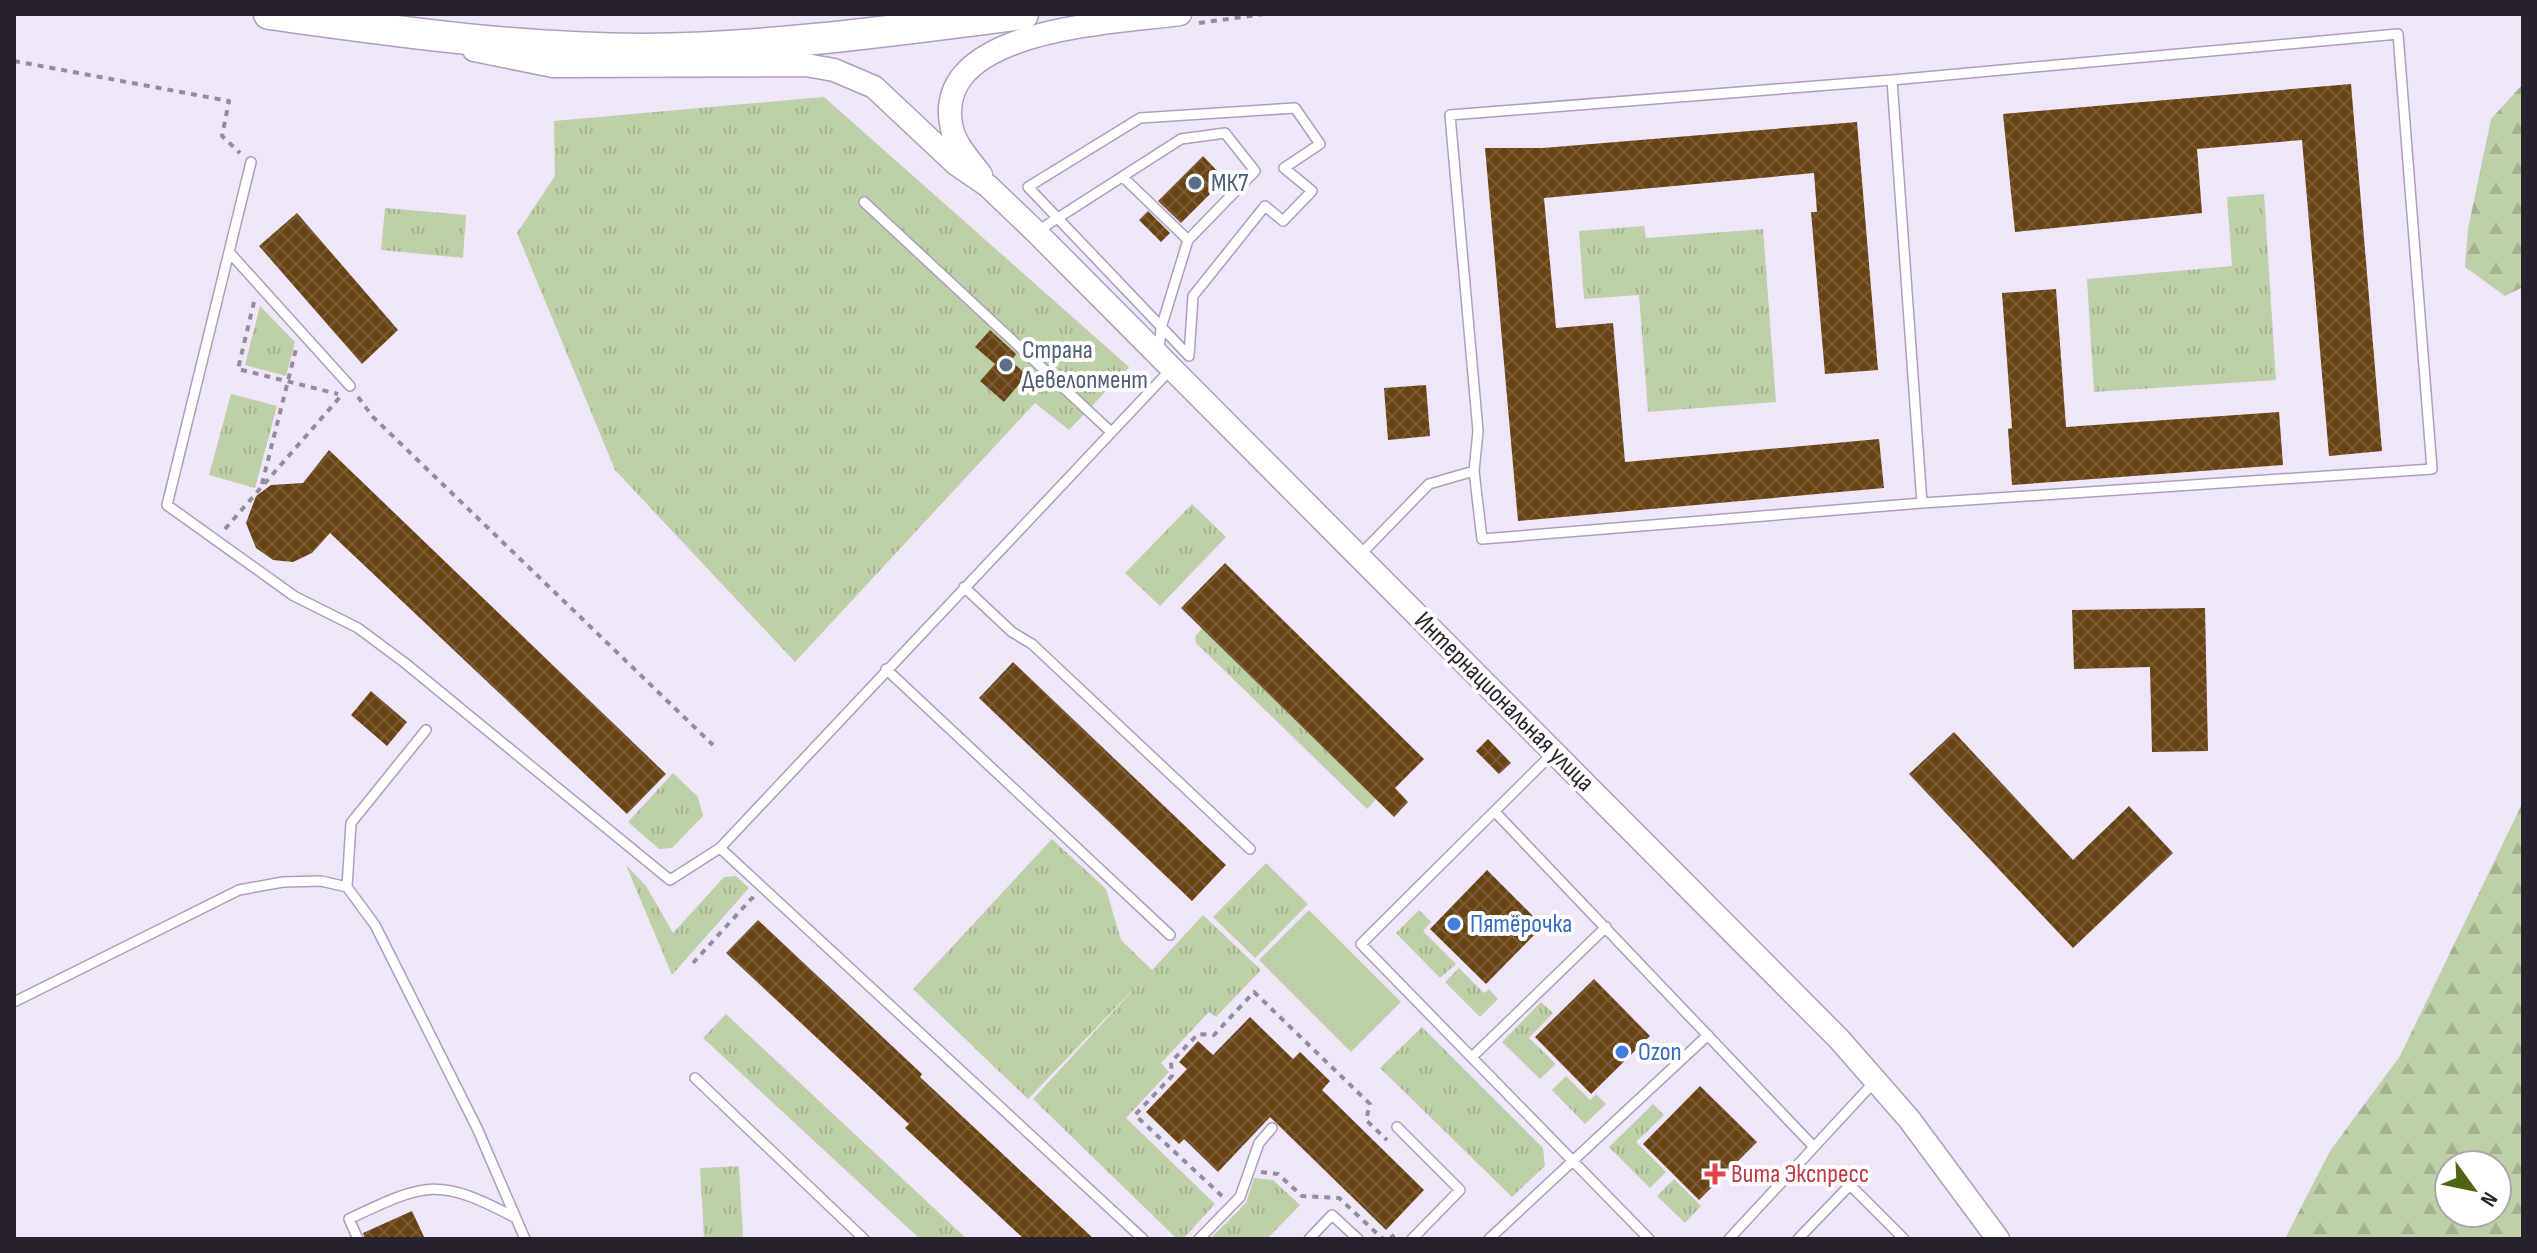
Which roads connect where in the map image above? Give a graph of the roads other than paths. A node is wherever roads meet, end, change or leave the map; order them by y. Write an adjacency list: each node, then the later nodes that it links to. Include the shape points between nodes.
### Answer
1 (269, 14): 4 (highway)
2 (1023, 14): 4 (highway, via 822,38 643,49 540,47)
3 (1183, 19): 8 (street, via 1036,35 989,51 972,64 949,115 952,133)
4 (419, 35): 8 (street, via 553,66 785,64 834,70 874,87 956,164)
5 (1892, 80): 18 (lane, via 1450,115 1478,431); 19 (lane); 19 (lane, via 2398,34 2432,469)
6 (251, 162): 13 (lane)
7 (1124, 178): 10 (lane); 12 (lane); 12 (lane, via 1181,139 1225,133 1255,171)
8 (988, 186): 11 (street, Интернациональная улица)
9 (864, 202): 17 (lane)
10 (1058, 221): 11 (lane); 14 (lane); 14 (lane, via 1028,187 1140,118 1295,108 1320,144 1284,168 1312,191 1283,221 1265,206 1193,296 1189,356)
11 (1036, 232): 15 (street, Интернациональная улица)
12 (1188, 240): 14 (lane)
13 (229, 252): 16 (lane); 26 (lane, via 167,505 294,596 358,628 405,663 670,880)
14 (1161, 328): 15 (lane)
15 (1166, 361): 17 (lane); 20 (street, Интернациональная улица)
16 (350, 386)
17 (1110, 431): 21 (lane)
18 (1474, 471): 19 (lane, via 1482,539); 20 (lane, via 1429,484)
19 (1922, 503)
20 (1359, 556): 24 (street, Интернациональная улица)
21 (964, 587): 22 (lane); 27 (lane)
22 (886, 669): 26 (lane); 30 (lane)
23 (426, 730): 28 (lane, via 351,823)
24 (1554, 752): 25 (lane); 35 (street, Интернациональная улица)
25 (1495, 812): 29 (lane); 33 (lane, via 1361,944)
26 (720, 848): 44 (lane)
27 (1250, 849)
28 (347, 887): 31 (lane, via 283,882 239,890); 40 (lane, via 375,925)
29 (1606, 927): 32 (lane); 33 (lane)
30 (1170, 935)
31 (14, 1002)
32 (1708, 1035): 38 (lane); 39 (lane)
33 (1472, 1057): 39 (lane)
34 (695, 1078): 43 (lane)
35 (1876, 1080): 38 (lane); 54 (street, Интернациональная улица)
36 (1397, 1127): 48 (lane, via 1460,1190)
37 (1272, 1128): 45 (lane, via 1259,1143 1240,1197)
38 (1814, 1147): 51 (lane)
39 (1572, 1160): 49 (lane); 50 (lane)
40 (516, 1218): 41 (lane, via 472,1195 436,1188 402,1194 349,1219); 42 (lane)
41 (358, 1239)
42 (525, 1239)
43 (864, 1239)
44 (1143, 1239)
45 (1199, 1239)
46 (1309, 1239): 47 (lane, via 1332,1215)
47 (1358, 1239)
48 (1412, 1239)
49 (1489, 1239)
50 (1649, 1239)
51 (1729, 1239)
52 (1798, 1239): 53 (lane, via 1850,1185)
53 (1904, 1239)
54 (1998, 1239)

